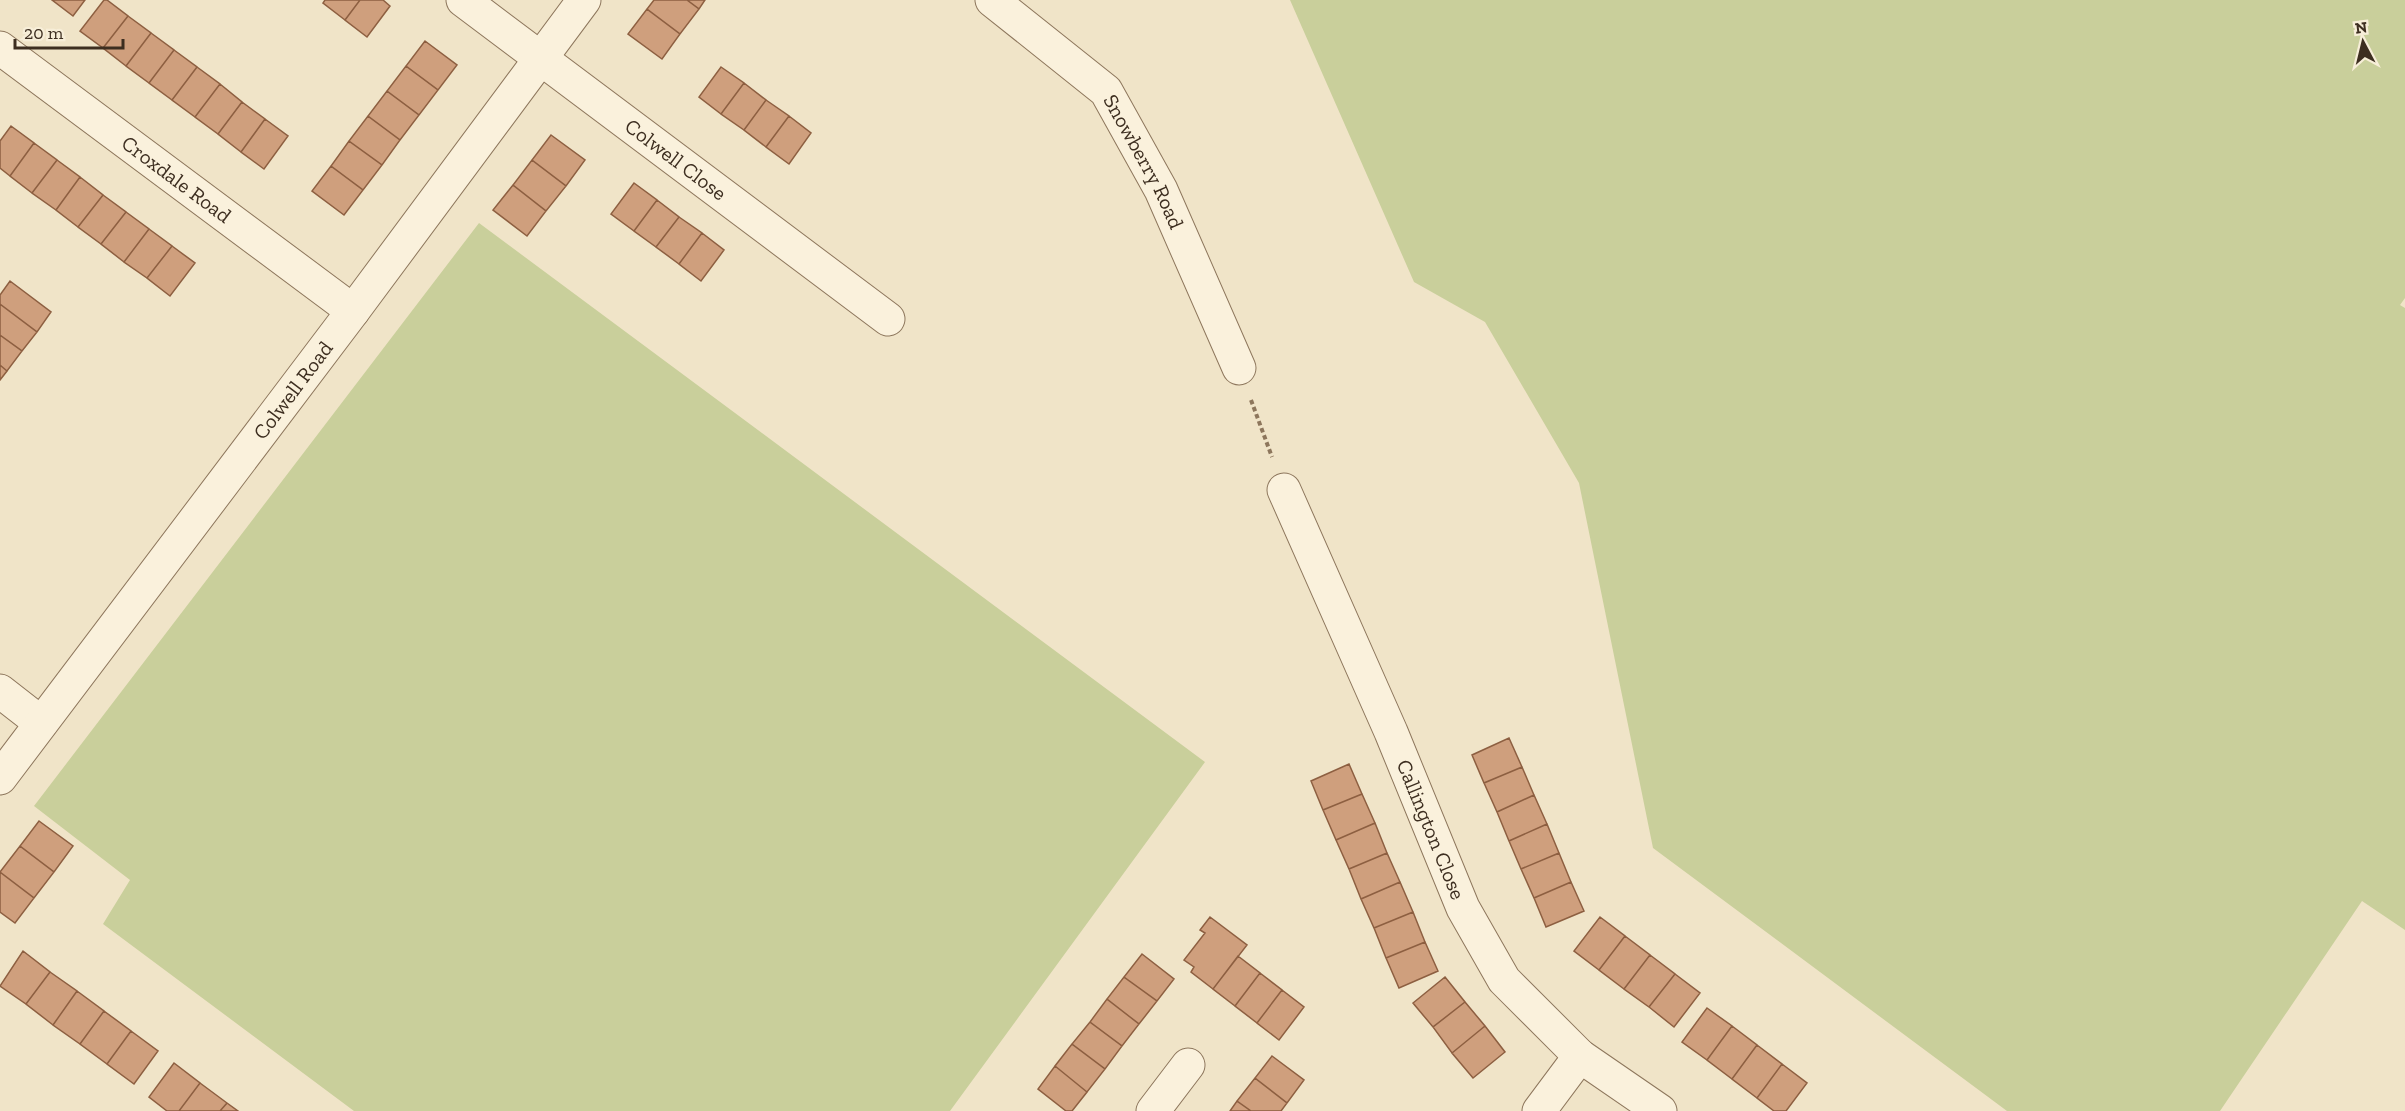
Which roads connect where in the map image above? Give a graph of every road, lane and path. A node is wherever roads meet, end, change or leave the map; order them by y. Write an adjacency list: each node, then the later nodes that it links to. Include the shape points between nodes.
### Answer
1 (463, 0): 5 (street, Colwell Close)
2 (584, 0): 5 (street, Colwell Road)
3 (992, 0): 8 (street, Snowberry Road, via 1106,91 1161,190)
4 (0, 48): 6 (street, Croxdale Road)
5 (542, 59): 6 (street, Colwell Road); 7 (street, Colwell Close)
6 (353, 311): 11 (street, Colwell Road)
7 (888, 319)
8 (1239, 368): 9 (path)
9 (1284, 490): 13 (street, Callington Close, via 1391,732 1463,908 1504,980)
10 (0, 691): 11 (street)
11 (41, 723): 12 (street, Colwell Road)
12 (0, 778)
13 (1580, 1056): 16 (street); 17 (street, Callington Close)
14 (1188, 1065): 15 (street)
15 (1153, 1111)
16 (1539, 1111)
17 (1660, 1111)

